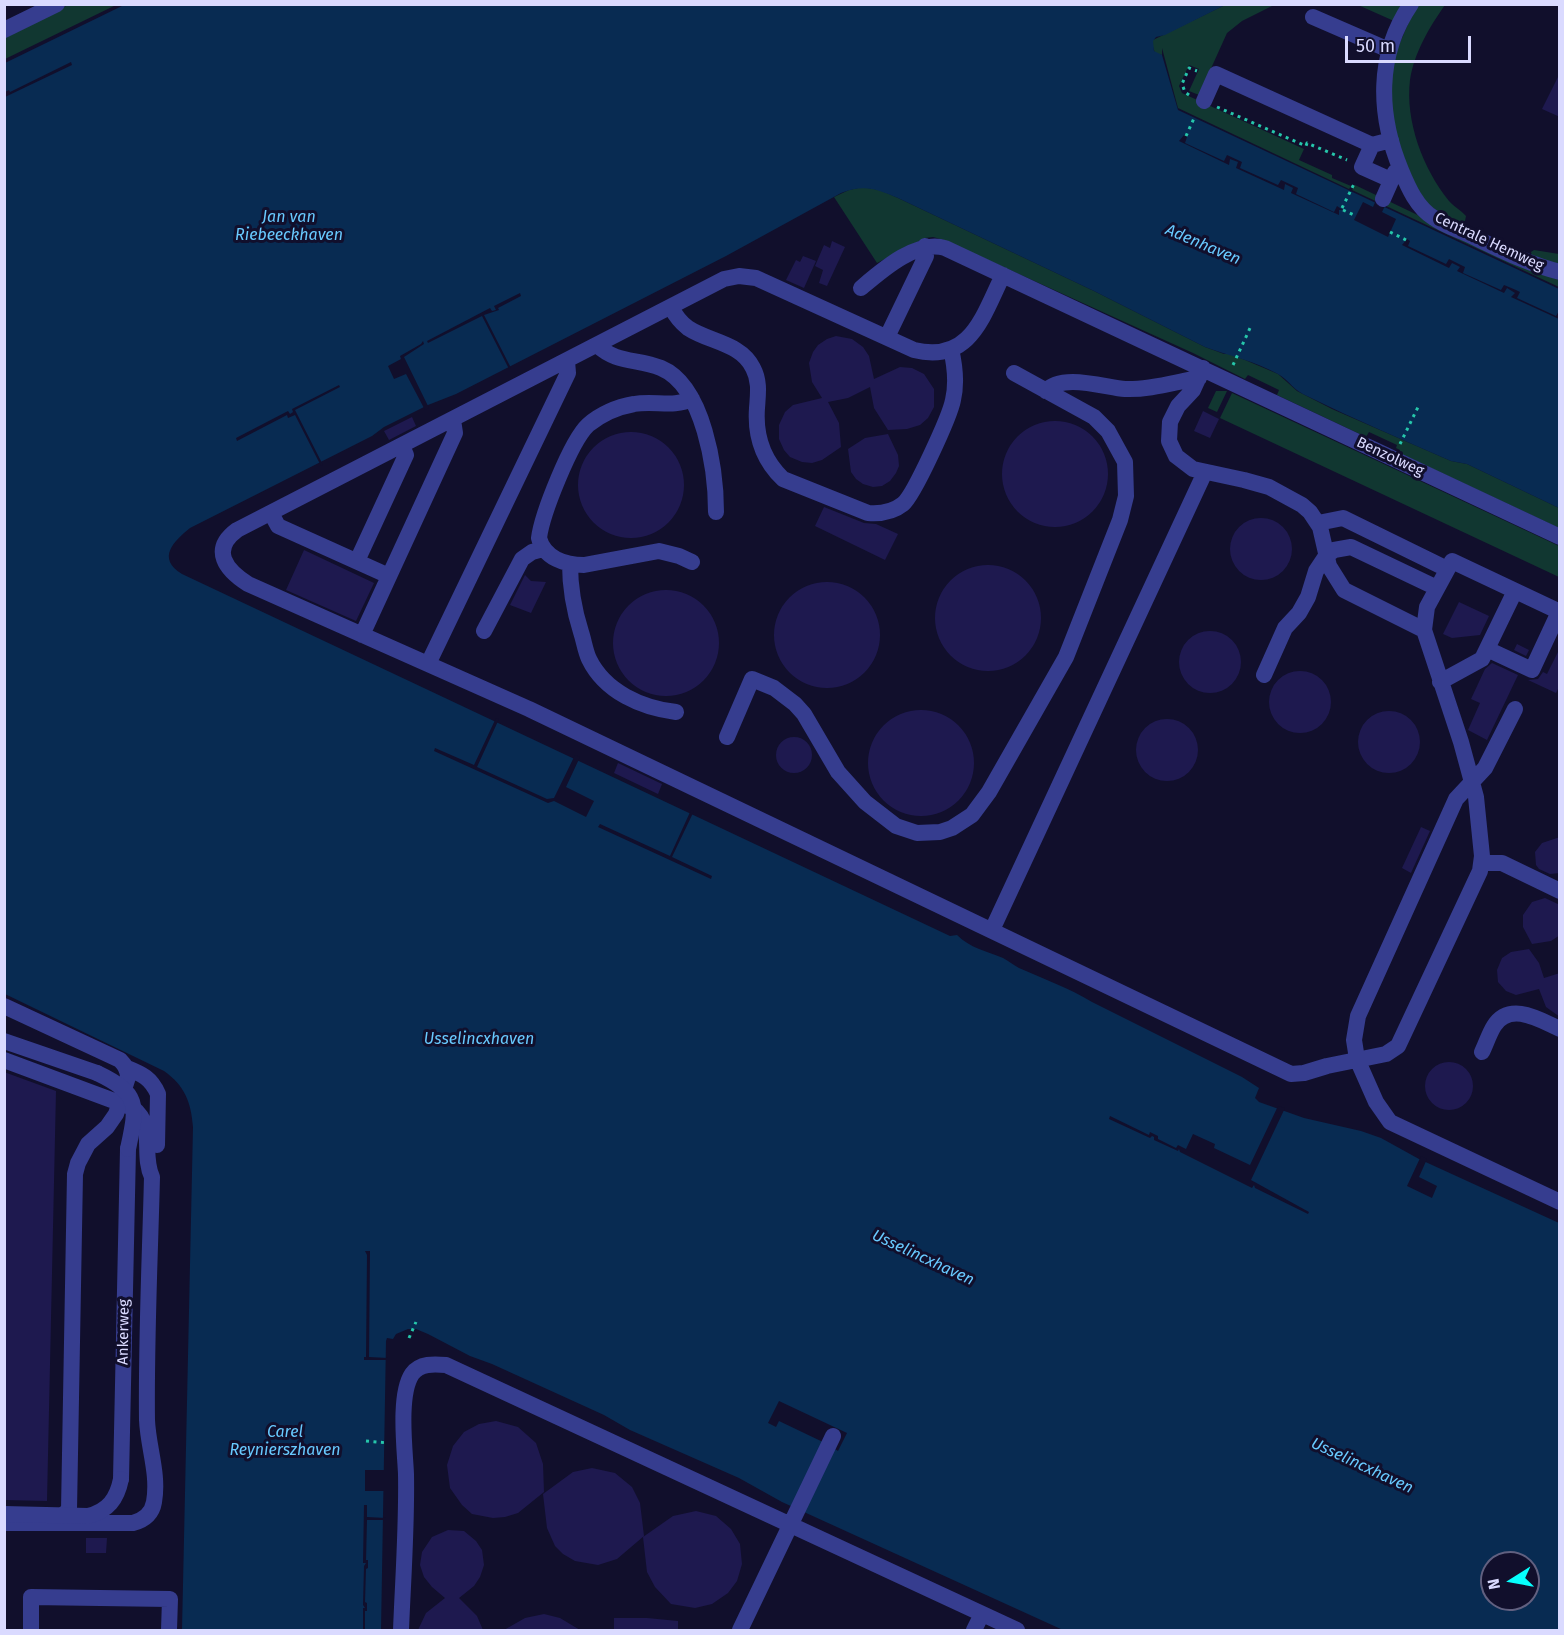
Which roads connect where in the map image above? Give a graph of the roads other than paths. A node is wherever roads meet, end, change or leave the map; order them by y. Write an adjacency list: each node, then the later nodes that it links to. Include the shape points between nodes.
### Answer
1 (57, 4): 4 (street)
2 (1411, 4): 5 (street, Centrale Hemweg)
3 (1313, 17): 5 (street)
4 (4, 30)
5 (1389, 50): 7 (street, Centrale Hemweg, via 1383,102)
6 (1204, 101): 8 (street, via 1216,75)
7 (1391, 140): 8 (street); 9 (street, Centrale Hemweg)
8 (1372, 145): 9 (street, via 1362,167)
9 (1396, 174): 10 (street); 12 (street, Centrale Hemweg, via 1433,218 1528,262)
10 (1383, 199)
11 (925, 246): 13 (street, Benzolweg, via 945,248); 14 (street, via 884,269); 16 (street, via 926,256)
12 (1560, 272)
13 (1003, 275): 18 (street, via 975,332); 21 (street, Benzolweg)
14 (861, 288)
15 (671, 307): 16 (street, via 724,279 748,276); 17 (street); 18 (street, via 689,329 737,350 748,359 758,385 762,449 773,470 783,478 868,513 891,511 909,498 950,413 955,386)
16 (887, 338): 18 (street, via 923,352)
17 (597, 345): 19 (street); 23 (street, via 612,357 669,372)
18 (951, 349)
19 (567, 361): 24 (street); 45 (street, via 568,373)
20 (1014, 373): 22 (street)
21 (1201, 373): 22 (street, via 1142,388 1064,381); 26 (street, via 1173,414 1168,432 1180,461); 30 (street, Benzolweg, via 1226,372)
22 (1046, 391): 50 (street, via 1094,417 1108,431 1125,462 1126,496 1066,657 972,815 952,828 928,833 906,830 886,820 838,772 795,704 774,688 752,679)
23 (692, 399): 27 (street, via 711,457); 31 (street, via 674,405 633,404 609,412 588,426 575,442 547,507 539,538)
24 (453, 420): 25 (street); 37 (street, via 455,433)
25 (402, 446): 28 (street); 33 (street, via 406,455)
26 (1205, 472): 29 (street, via 1269,487 1302,505); 54 (street)
27 (716, 512)
28 (272, 513): 33 (street, via 278,526); 43 (street, via 237,530 228,539 223,558 230,571 248,584)
29 (1318, 523): 32 (street, via 1324,535); 36 (street, via 1343,518)
30 (1560, 537)
31 (543, 549): 35 (street); 42 (street, via 522,559)
32 (1326, 556): 38 (street, via 1351,547); 41 (street, via 1344,590); 46 (street, via 1299,613 1285,628)
33 (357, 561): 37 (street)
34 (692, 562): 35 (street, via 659,552)
35 (570, 564): 49 (street, via 575,614 593,667 629,699)
36 (1447, 569): 38 (street); 39 (street, via 1452,561)
37 (389, 576): 43 (street)
38 (1437, 588): 41 (street, via 1427,606)
39 (1515, 591): 40 (street); 44 (street)
40 (1559, 612): 44 (street, via 1532,670)
41 (1424, 630): 47 (street)
42 (484, 631)
43 (362, 634): 45 (street)
44 (1487, 649): 47 (street, via 1482,659)
45 (428, 664): 54 (street)
46 (1264, 675)
47 (1440, 682): 51 (street)
48 (1515, 709): 51 (street, via 1485,768)
49 (676, 712)
50 (727, 737)
51 (1472, 782): 52 (street); 59 (street, via 1456,798 1358,1016 1354,1040)
52 (1482, 863): 53 (street, via 1502,863); 59 (street, via 1398,1046 1386,1054)
53 (1560, 891)
54 (992, 930): 59 (street, via 1286,1073 1304,1073)
55 (4, 1006): 61 (street, Ankerweg, via 120,1060)
56 (1560, 1029): 58 (street, via 1527,1014 1509,1015 1495,1024)
57 (4, 1041): 66 (street, Ankerweg, bridge, via 117,1082 130,1095 134,1112 128,1149 119,1489 109,1506 88,1516)
58 (1482, 1052)
59 (1358, 1059): 64 (street, via 1376,1102 1390,1122)
60 (4, 1060): 62 (street, Ankerweg)
61 (127, 1068): 62 (street); 63 (street, Ankerweg, via 145,1075 158,1094 157,1167)
62 (120, 1102): 63 (street, Ankerweg, via 134,1108 144,1119 146,1166); 68 (street, via 112,1121 88,1143 75,1174 69,1510)
63 (152, 1178): 68 (street, Ankerweg, via 147,1423 155,1468 154,1505 147,1516 133,1523)
64 (1560, 1202)
65 (833, 1436): 69 (street)
66 (4, 1514)
67 (4, 1523): 68 (street, Ankerweg)
68 (50, 1523)
69 (790, 1525): 70 (street); 73 (street, via 446,1365 432,1364 411,1376 405,1405); 74 (street)
70 (982, 1614): 75 (street); 76 (street)
71 (31, 1630): 72 (street, via 31,1597 170,1599)
72 (169, 1630)
73 (401, 1630)
74 (740, 1630)
75 (974, 1630)
76 (1017, 1630)

